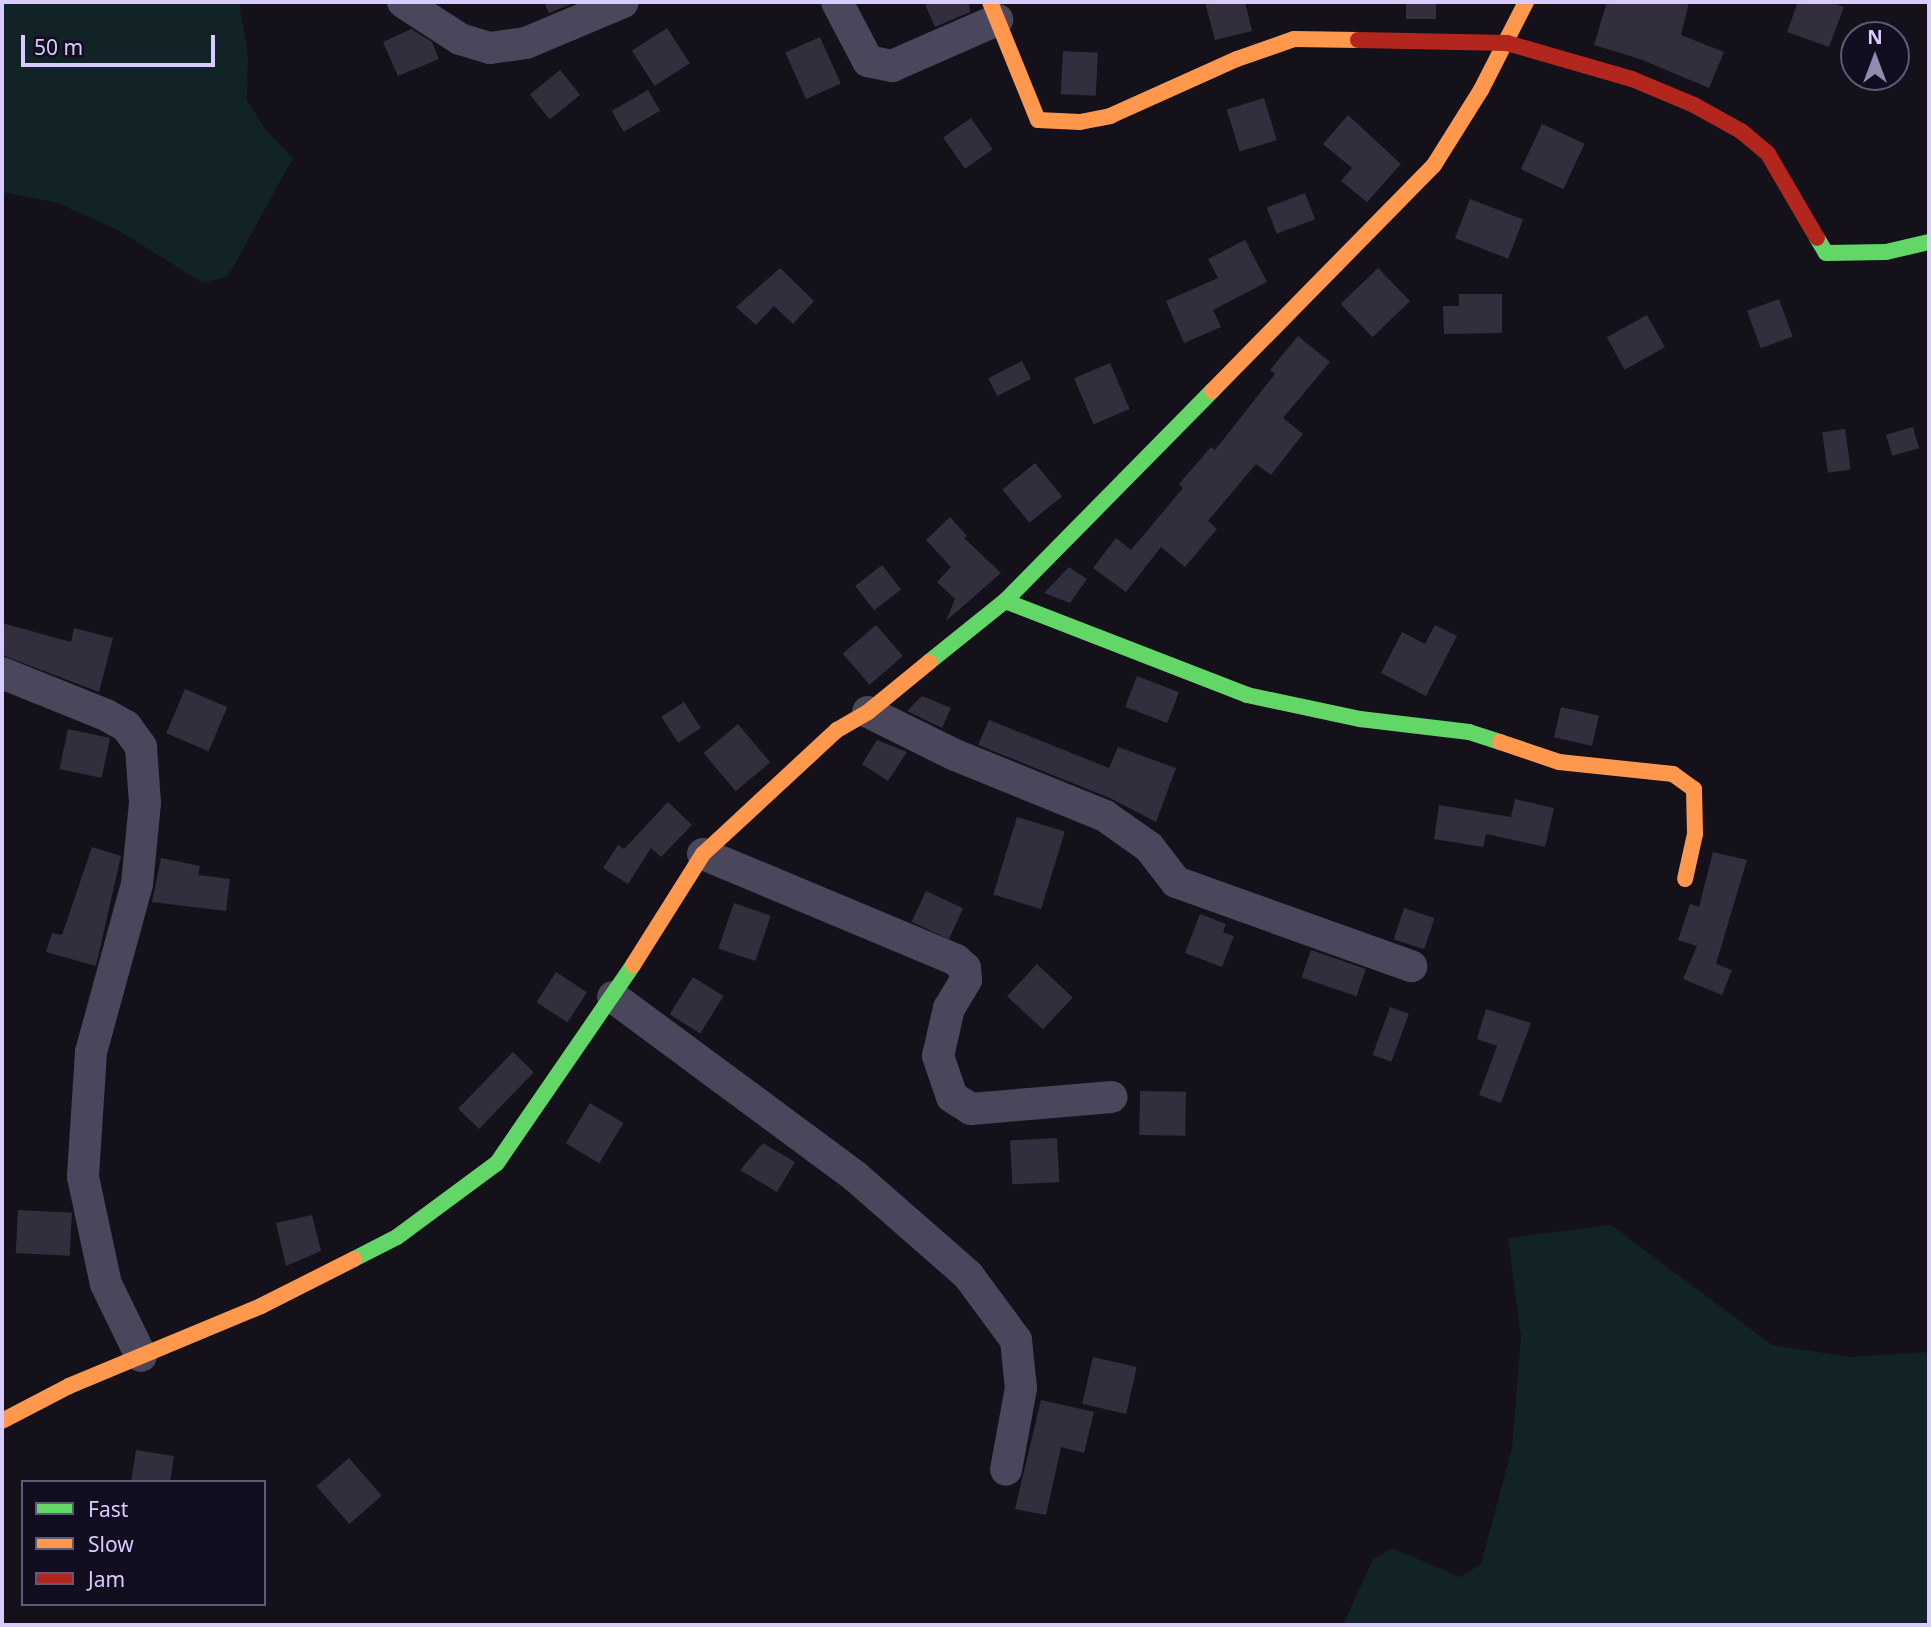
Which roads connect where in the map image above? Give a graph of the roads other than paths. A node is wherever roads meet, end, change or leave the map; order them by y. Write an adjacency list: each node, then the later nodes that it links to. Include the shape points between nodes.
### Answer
1 (402, 2): 2 (street, via 460,39 490,48 526,43)
2 (623, 2)
3 (837, 2): 5 (street, via 868,61 892,66)
4 (1526, 2): 6 (street)
5 (993, 11): 6 (street, via 1038,120 1111,116 1237,59 1294,39)
6 (1507, 43): 7 (street, via 1632,79 1741,131 1768,154 1826,253 1886,253); 8 (street, via 1434,165)
7 (1929, 242)
8 (1005, 601): 10 (street); 12 (street, via 1247,695 1360,719 1469,732 1559,762 1672,774 1695,789 1695,834)
9 (2, 673): 16 (street, via 106,715 126,726 141,747 145,803 137,884 91,1052 83,1177 106,1284)
10 (868, 712): 11 (street, via 836,730); 13 (street, via 955,755 1105,816 1149,847 1176,882)
11 (703, 854): 14 (street); 15 (street, via 956,960 965,968 966,980 949,1008 938,1056 953,1097 971,1109)
12 (1685, 879)
13 (1411, 966)
14 (613, 997): 16 (street, via 497,1163 397,1237 261,1307); 18 (street, via 856,1177 968,1275 1016,1340 1021,1388)
15 (1111, 1097)
16 (141, 1356): 17 (street)
17 (2, 1421)
18 (1006, 1470)

